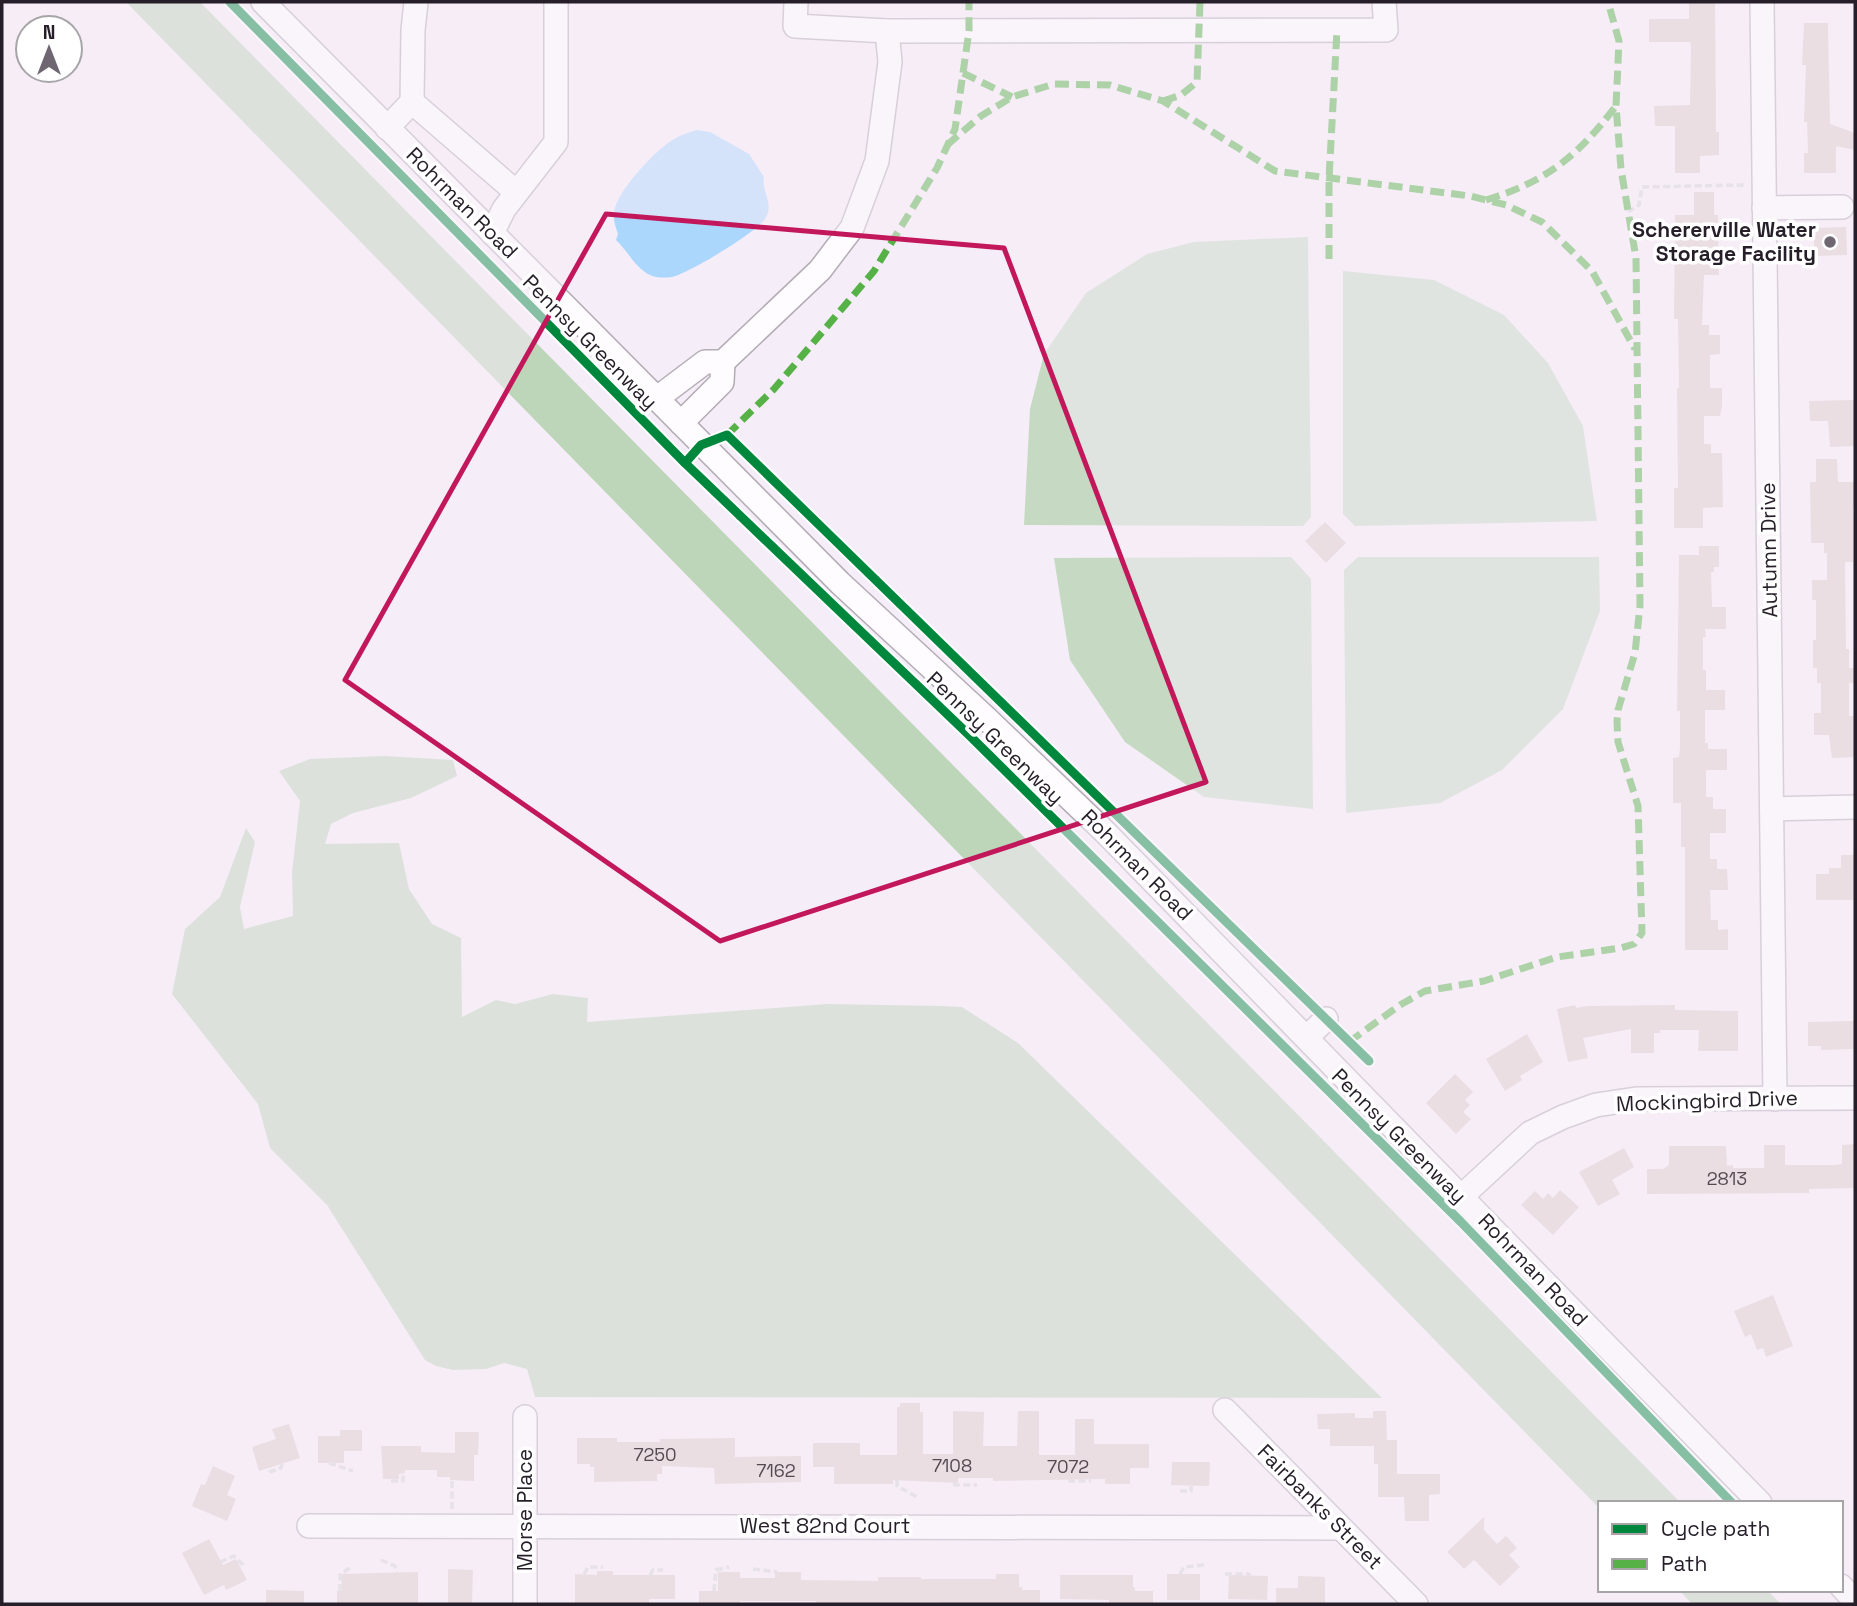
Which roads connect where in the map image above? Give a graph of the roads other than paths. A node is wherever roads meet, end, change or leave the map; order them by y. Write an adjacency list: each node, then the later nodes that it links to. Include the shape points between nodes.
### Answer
1 (263, 2): 9 (street, Rohrman Road)
2 (416, 2): 8 (street)
3 (556, 2): 10 (street, via 556,142)
4 (796, 2): 7 (street, via 795,26)
5 (1384, 2): 7 (street, via 1386,30)
6 (1762, 2): 12 (street, Autumn Drive)
7 (887, 31): 14 (street, via 890,62 877,162 852,228 820,270)
8 (412, 102): 9 (street); 10 (street)
9 (387, 128): 13 (street, Rohrman Road)
10 (516, 192): 13 (street)
11 (1842, 207): 12 (street)
12 (1764, 208): 18 (street, Autumn Drive)
13 (492, 233): 15 (street, Rohrman Road)
14 (723, 362): 15 (street, via 705,362); 16 (street, via 722,382)
15 (656, 399): 16 (street, Rohrman Road)
16 (681, 423): 20 (street, Rohrman Road, via 841,583 1059,787)
17 (1855, 807): 18 (street)
18 (1772, 809): 22 (street, Autumn Drive)
19 (1326, 1019): 20 (street)
20 (1307, 1037): 23 (street, Rohrman Road)
21 (1855, 1098): 22 (street, Mockingbird Drive)
22 (1775, 1099): 23 (street, Mockingbird Drive, via 1636,1099 1596,1105 1530,1133)
23 (1462, 1196): 26 (street, Rohrman Road)
24 (1225, 1410): 29 (street, Fairbanks Street)
25 (525, 1417): 27 (street, Morse Place)
26 (1758, 1501)
27 (526, 1525): 28 (street, West 82nd Court); 29 (street, West 82nd Court); 30 (street, Morse Place)
28 (309, 1526)
29 (1340, 1528): 31 (street, Fairbanks Street)
30 (525, 1604)
31 (1416, 1604)

